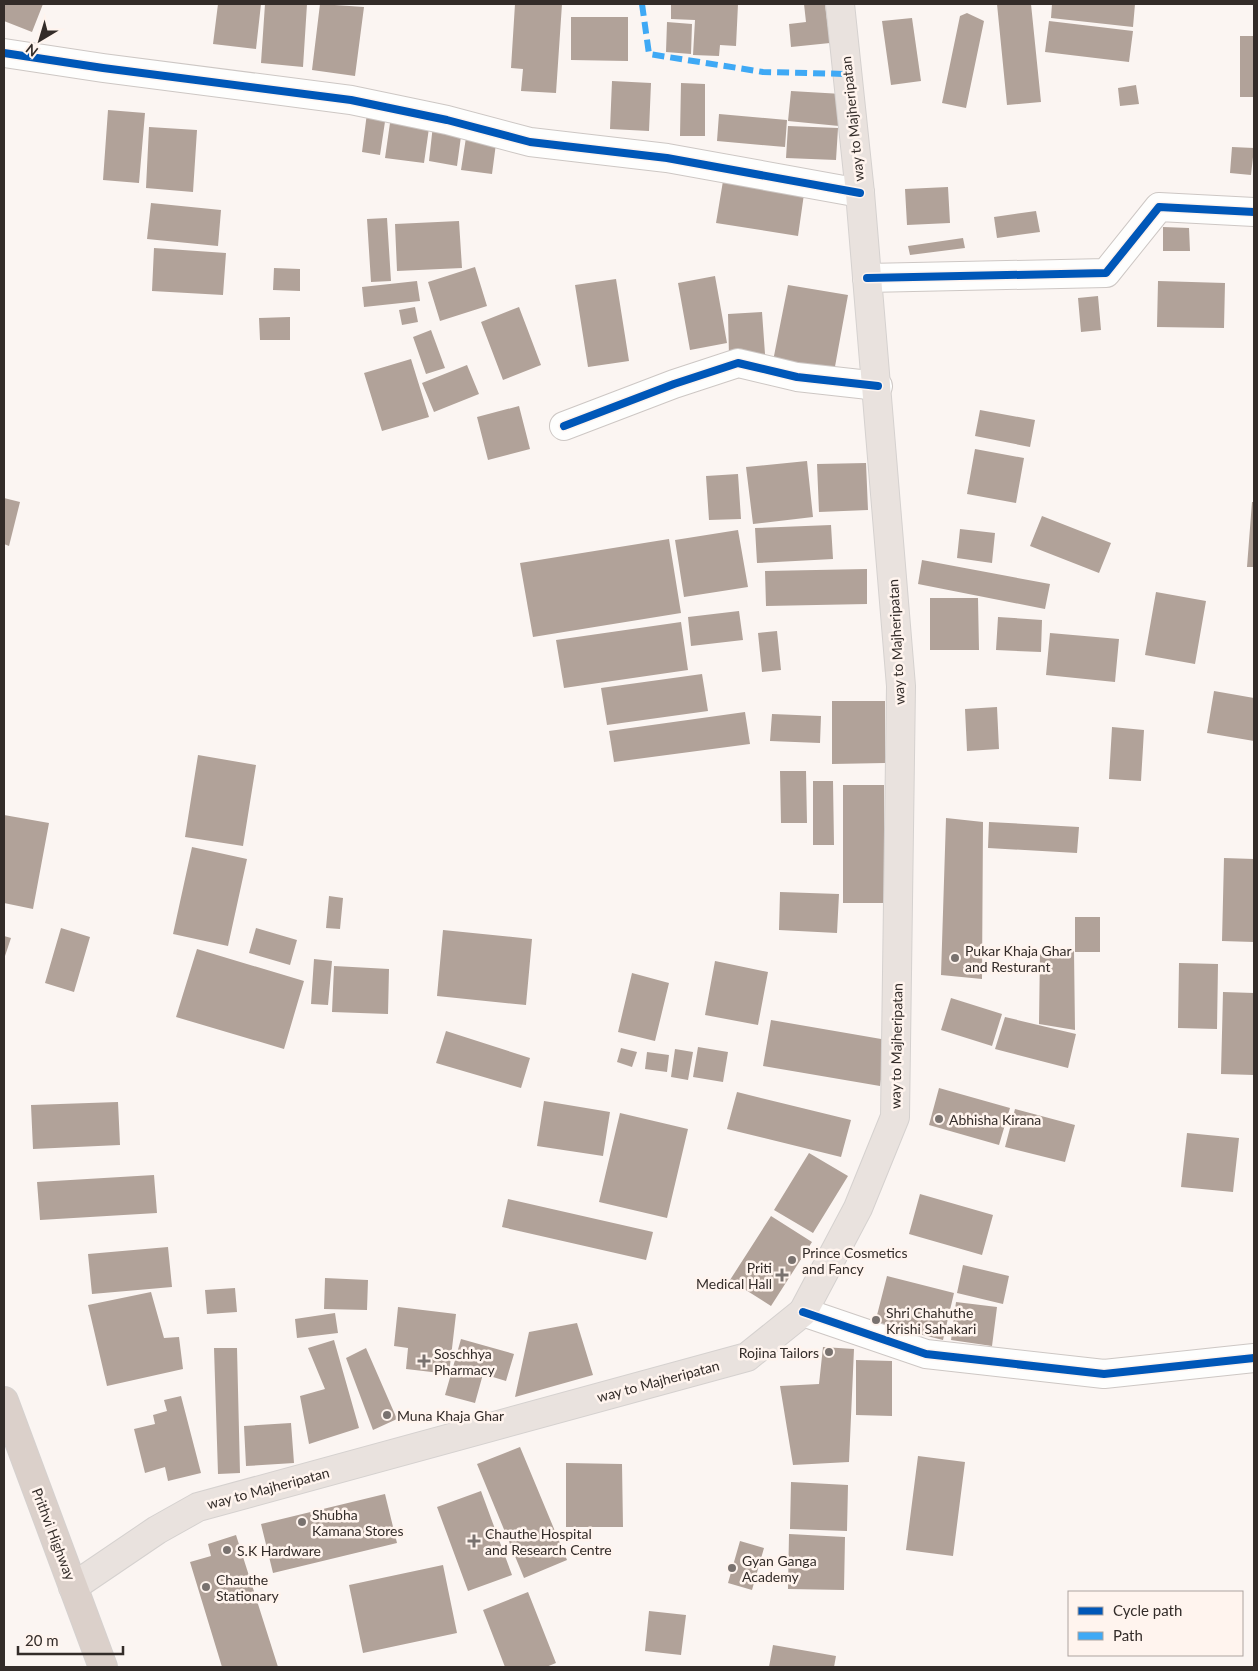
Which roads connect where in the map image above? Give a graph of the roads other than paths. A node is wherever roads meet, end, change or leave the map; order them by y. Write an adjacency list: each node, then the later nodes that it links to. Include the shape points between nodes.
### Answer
1 (840, 4): 3 (main road, way to Majheripatan)
2 (4, 53): 3 (street, via 351,100 530,142 667,158)
3 (860, 193): 5 (main road, way to Majheripatan)
4 (1254, 212): 5 (street, via 1160,207 1106,273)
5 (866, 278): 6 (main road, way to Majheripatan)
6 (878, 386): 7 (street, via 797,377 738,363); 8 (main road, way to Majheripatan, via 901,686 895,1117 858,1208)
7 (564, 426)
8 (803, 1312): 9 (street, via 926,1354 1104,1374); 11 (main road, way to Majheripatan, via 747,1357 198,1508 157,1530)
9 (1254, 1358)
10 (4, 1402): 11 (highway, Prithvi Highway)
11 (73, 1587): 12 (highway, Prithvi Highway)
12 (103, 1667)

